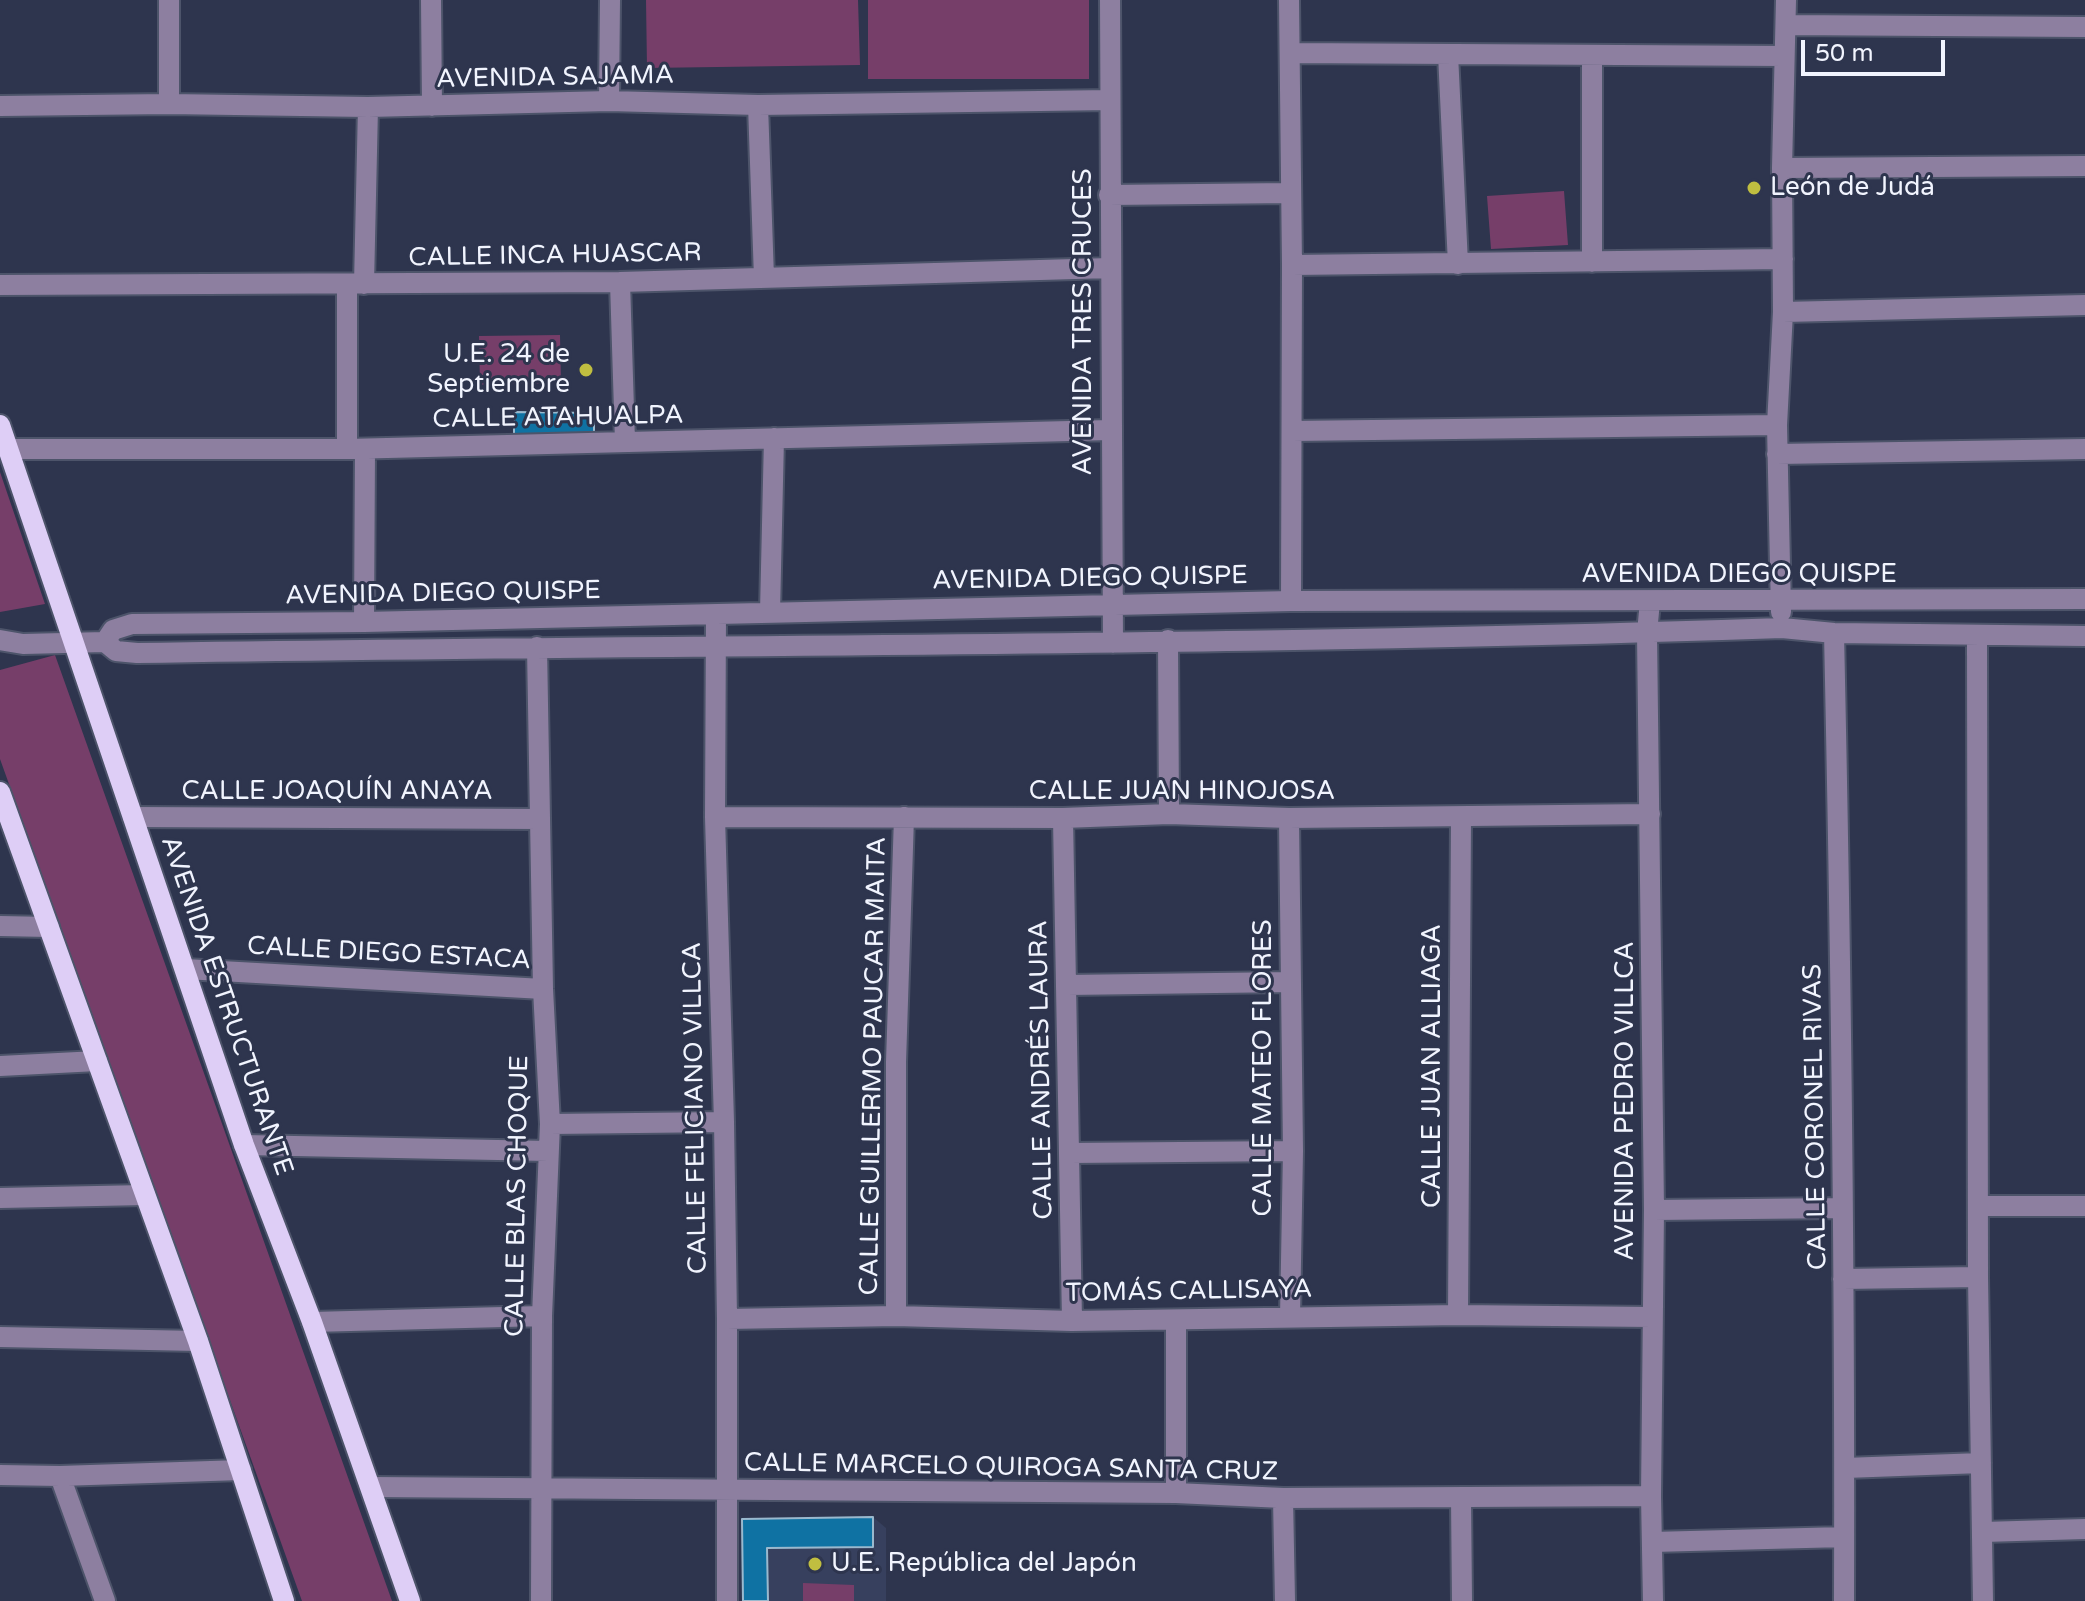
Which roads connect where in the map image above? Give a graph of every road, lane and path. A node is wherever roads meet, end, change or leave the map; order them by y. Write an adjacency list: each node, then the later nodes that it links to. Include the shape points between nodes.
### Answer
1 (169, 0): 15 (street)
2 (431, 0): 18 (street)
3 (610, 0): 14 (street)
4 (1110, 0): 13 (street, AVENIDA TRES CRUCES)
5 (1289, 0): 9 (street)
6 (1786, 0): 7 (street)
7 (1787, 25): 8 (street); 12 (street)
8 (2085, 27)
9 (1290, 53): 10 (street); 22 (street)
10 (1448, 54): 11 (street); 26 (street)
11 (1592, 55): 12 (street); 25 (street)
12 (1784, 56): 21 (street)
13 (1110, 100): 16 (street, AVENIDA SAJAMA); 23 (street, AVENIDA TRES CRUCES)
14 (609, 101): 16 (street, AVENIDA SAJAMA); 18 (street, AVENIDA SAJAMA)
15 (169, 104): 17 (street, AVENIDA SAJAMA); 19 (street, AVENIDA SAJAMA)
16 (758, 105): 29 (street)
17 (0, 106)
18 (432, 106): 19 (street, AVENIDA SAJAMA)
19 (368, 107): 31 (street)
20 (2085, 166): 21 (street)
21 (1782, 168): 24 (street)
22 (1289, 193): 23 (street); 27 (street)
23 (1109, 195): 28 (street, AVENIDA TRES CRUCES)
24 (1783, 259): 25 (street); 34 (street)
25 (1592, 262): 26 (street)
26 (1458, 264): 27 (street)
27 (1292, 265): 38 (street)
28 (1110, 268): 29 (street, CALLE INCA HUASCAR); 37 (street, AVENIDA TRES CRUCES)
29 (764, 278): 30 (street, CALLE INCA HUASCAR)
30 (620, 282): 31 (street, CALLE INCA HUASCAR); 40 (street)
31 (355, 284): 32 (street, CALLE INCA HUASCAR); 42 (street)
32 (0, 285)
33 (2085, 305): 34 (street)
34 (1783, 312): 36 (street)
35 (0, 425): 41 (main road, AVENIDA ESTRUCTURANTE)
36 (1777, 425): 38 (street); 44 (street)
37 (1110, 430): 39 (street, CALLE ATAHUALPA); 49 (street, AVENIDA TRES CRUCES)
38 (1292, 431): 46 (street)
39 (774, 438): 40 (street, CALLE ATAHUALPA); 50 (street)
40 (625, 442): 42 (street, CALLE ATAHUALPA)
41 (8, 449): 42 (street, CALLE ATAHUALPA); 61 (main road, AVENIDA ESTRUCTURANTE)
42 (356, 449): 52 (street)
43 (2085, 449): 44 (street)
44 (1777, 454): 48 (street)
45 (2085, 599): 48 (street, AVENIDA DIEGO QUISPE)
46 (1291, 601): 47 (street, AVENIDA DIEGO QUISPE); 49 (street, AVENIDA DIEGO QUISPE)
47 (1650, 601): 48 (street, AVENIDA DIEGO QUISPE); 54 (street, AVENIDA PEDRO VILLCA)
48 (1780, 601): 53 (street)
49 (1112, 604): 50 (street, AVENIDA DIEGO QUISPE); 62 (street, AVENIDA TRES CRUCES)
50 (770, 612): 51 (street, AVENIDA DIEGO QUISPE)
51 (716, 615): 52 (street, AVENIDA DIEGO QUISPE); 63 (street, CALLE FELICIANO VILLCA)
52 (364, 622): 60 (street, AVENIDA DIEGO QUISPE, via 132,624 113,630)
53 (1782, 628): 54 (street, AVENIDA DIEGO QUISPE); 55 (street, AVENIDA DIEGO QUISPE)
54 (1647, 633): 59 (street, AVENIDA DIEGO QUISPE); 67 (street, AVENIDA PEDRO VILLCA)
55 (1834, 633): 56 (street, AVENIDA DIEGO QUISPE); 93 (street, CALLE CORONEL RIVAS)
56 (1977, 635): 57 (street, AVENIDA DIEGO QUISPE); 91 (street)
57 (2085, 636)
58 (0, 640): 61 (street, AVENIDA DIEGO QUISPE)
59 (1168, 640): 62 (street, AVENIDA DIEGO QUISPE); 66 (street)
60 (105, 642): 61 (street, AVENIDA DIEGO QUISPE); 64 (street, AVENIDA DIEGO QUISPE, via 116,651 137,653)
61 (74, 643): 68 (main road, AVENIDA ESTRUCTURANTE)
62 (1113, 643): 63 (street, AVENIDA DIEGO QUISPE)
63 (715, 645): 64 (street, AVENIDA DIEGO QUISPE); 69 (street, CALLE FELICIANO VILLCA)
64 (537, 647): 74 (street, CALLE BLAS CHOQUE)
65 (0, 792): 76 (main road)
66 (1169, 814): 72 (street, CALLE JUAN HINOJOSA); 73 (street, CALLE JUAN HINOJOSA)
67 (1650, 814): 71 (street, CALLE JUAN HINOJOSA); 94 (street, AVENIDA PEDRO VILLCA)
68 (133, 817): 74 (street, CALLE JOAQUÍN ANAYA); 77 (main road, AVENIDA ESTRUCTURANTE)
69 (715, 817): 70 (street, CALLE JUAN HINOJOSA); 83 (street, CALLE FELICIANO VILLCA)
70 (904, 817): 72 (street, CALLE JUAN HINOJOSA); 99 (street, CALLE GUILLERMO PAUCAR MAITA, via 896,1062)
71 (1461, 817): 73 (street, CALLE JUAN HINOJOSA); 97 (street, CALLE JUAN ALLIAGA)
72 (1063, 818): 79 (street, CALLE ANDRÉS LAURA)
73 (1289, 818): 78 (street, CALLE MATEO FLORES)
74 (540, 819): 80 (street, CALLE BLAS CHOQUE)
75 (0, 926): 76 (street)
76 (49, 927): 81 (main road)
77 (185, 969): 80 (street, CALLE DIEGO ESTACA); 85 (main road, AVENIDA ESTRUCTURANTE)
78 (1290, 982): 79 (street); 87 (street, CALLE MATEO FLORES)
79 (1067, 985): 88 (street, CALLE ANDRÉS LAURA)
80 (543, 989): 84 (street, CALLE BLAS CHOQUE)
81 (97, 1061): 82 (street); 89 (main road)
82 (0, 1066)
83 (724, 1122): 84 (street); 102 (street, CALLE FELICIANO VILLCA)
84 (550, 1124): 86 (street, CALLE BLAS CHOQUE)
85 (244, 1145): 86 (street); 105 (main road, AVENIDA ESTRUCTURANTE)
86 (548, 1151): 98 (street, CALLE BLAS CHOQUE)
87 (1293, 1151): 88 (street); 100 (street, CALLE MATEO FLORES)
88 (1070, 1153): 104 (street, CALLE ANDRÉS LAURA)
89 (145, 1195): 90 (street); 107 (main road)
90 (0, 1198)
91 (1978, 1206): 92 (street); 95 (street)
92 (2085, 1206)
93 (1842, 1208): 94 (street); 96 (street, CALLE CORONEL RIVAS)
94 (1654, 1210): 101 (street, AVENIDA PEDRO VILLCA)
95 (1978, 1277): 96 (street); 108 (street)
96 (1843, 1279): 109 (street, CALLE CORONEL RIVAS)
97 (1458, 1315): 100 (street, TOMÁS CALLISAYA); 101 (street, TOMÁS CALLISAYA)
98 (542, 1316): 105 (street); 114 (street, CALLE BLAS CHOQUE)
99 (896, 1316): 102 (street, TOMÁS CALLISAYA); 104 (street, TOMÁS CALLISAYA)
100 (1290, 1317): 103 (street, TOMÁS CALLISAYA)
101 (1652, 1317): 117 (street, AVENIDA PEDRO VILLCA)
102 (727, 1319): 115 (street, CALLE FELICIANO VILLCA)
103 (1176, 1320): 104 (street, TOMÁS CALLISAYA); 116 (street)
104 (1072, 1321)
105 (312, 1322): 113 (main road, AVENIDA ESTRUCTURANTE)
106 (0, 1337): 107 (street)
107 (198, 1341): 110 (main road)
108 (1981, 1463): 109 (street); 121 (street)
109 (1845, 1468): 122 (street, CALLE CORONEL RIVAS)
110 (241, 1470): 112 (street); 125 (main road)
111 (0, 1475): 112 (street)
112 (60, 1476): 124 (street)
113 (371, 1487): 114 (street, CALLE MARCELO QUIROGA SANTA CRUZ); 126 (main road, AVENIDA ESTRUCTURANTE)
114 (540, 1489): 115 (street, CALLE MARCELO QUIROGA SANTA CRUZ); 127 (street, CALLE BLAS CHOQUE)
115 (727, 1489): 116 (street, CALLE MARCELO QUIROGA SANTA CRUZ); 128 (street, CALLE FELICIANO VILLCA)
116 (1176, 1493): 118 (street, CALLE MARCELO QUIROGA SANTA CRUZ)
117 (1651, 1496): 119 (street, CALLE MARCELO QUIROGA SANTA CRUZ); 123 (street, AVENIDA PEDRO VILLCA)
118 (1283, 1498): 119 (street, CALLE MARCELO QUIROGA SANTA CRUZ); 129 (street)
119 (1461, 1498): 130 (street)
120 (2085, 1529): 121 (street)
121 (1983, 1532): 133 (street)
122 (1844, 1537): 123 (street); 132 (street, CALLE CORONEL RIVAS)
123 (1652, 1542): 131 (street, AVENIDA PEDRO VILLCA)
124 (105, 1601)
125 (284, 1601)
126 (410, 1601)
127 (541, 1601)
128 (727, 1601)
129 (1285, 1601)
130 (1462, 1601)
131 (1653, 1601)
132 (1844, 1601)
133 (1983, 1601)

